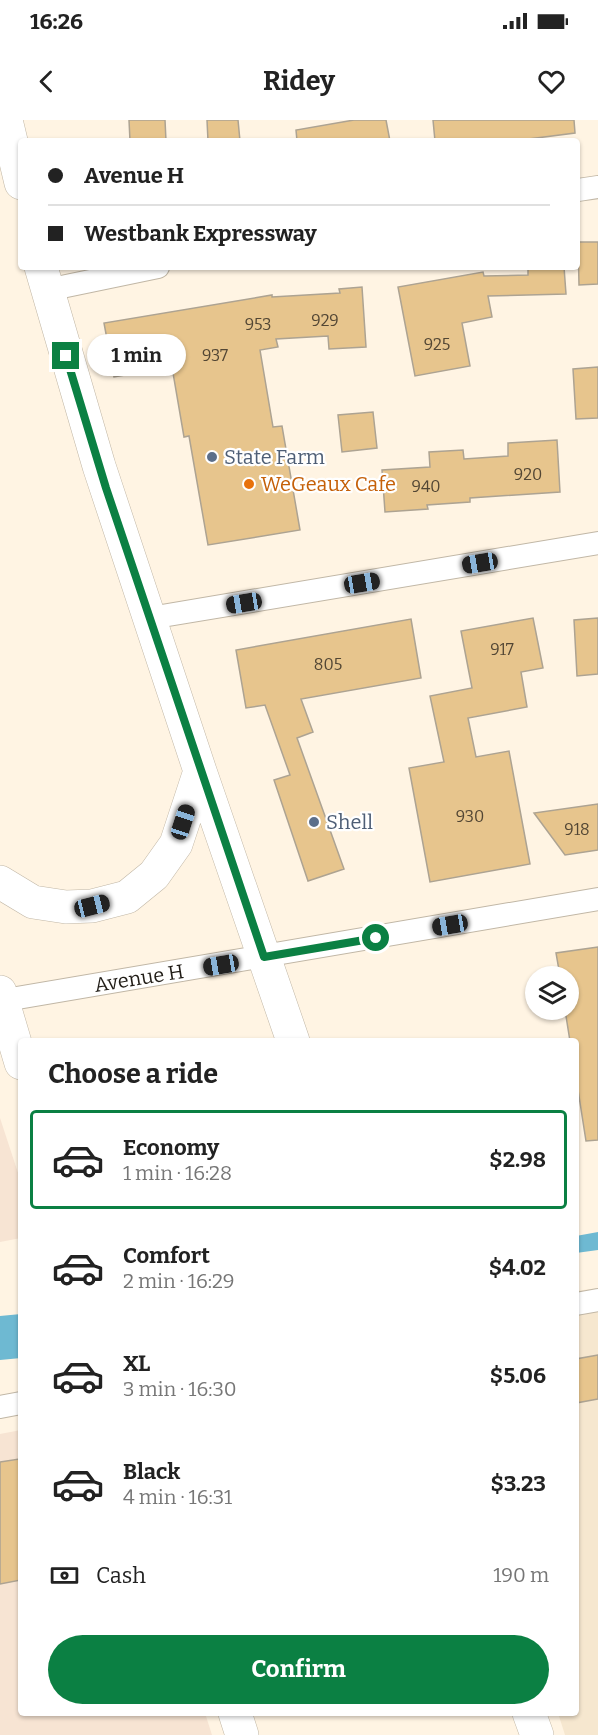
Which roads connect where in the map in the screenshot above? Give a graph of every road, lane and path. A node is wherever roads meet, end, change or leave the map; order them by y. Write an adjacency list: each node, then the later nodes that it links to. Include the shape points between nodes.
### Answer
1 (6, 120): 2 (highway)
2 (18, 170)
3 (598, 187): 4 (street)
4 (580, 190)
5 (127, 270): 6 (street)
6 (44, 278): 8 (highway, via 99,466)
7 (598, 543): 8 (street)
8 (150, 618): 9 (highway)
9 (200, 771): 10 (highway, via 176,844 154,875 127,897 92,906 66,907 33,902); 12 (highway)
10 (0, 882)
11 (598, 899): 12 (street, Avenue H)
12 (264, 957): 13 (street, Avenue H); 14 (highway)
13 (1, 998): 15 (highway)
14 (291, 1038)
15 (18, 1053)
16 (598, 1300): 17 (street)
17 (579, 1303)
18 (18, 1404): 19 (street)
19 (0, 1407)
20 (236, 1716): 22 (highway)
21 (530, 1716): 23 (highway)
22 (242, 1735)
23 (537, 1735)

